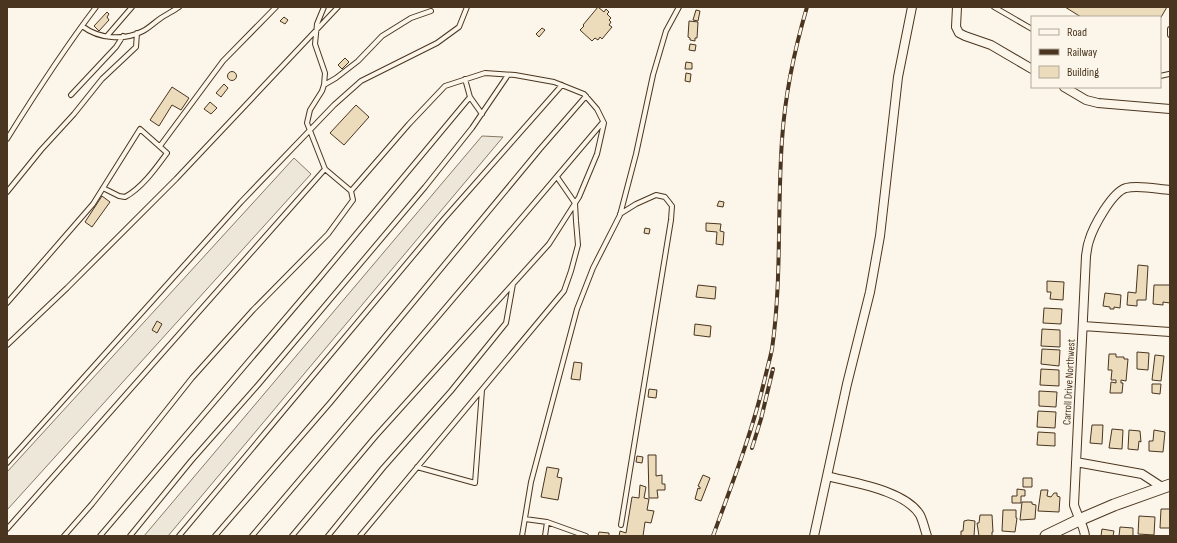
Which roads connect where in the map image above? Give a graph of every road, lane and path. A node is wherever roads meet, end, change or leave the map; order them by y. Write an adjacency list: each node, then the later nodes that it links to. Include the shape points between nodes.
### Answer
1 (96, 7): 13 (lane)
2 (132, 7): 19 (lane)
3 (179, 7): 17 (lane)
4 (276, 7): 35 (lane, via 224,61)
5 (324, 7): 15 (lane)
6 (338, 7): 15 (lane)
7 (679, 7): 43 (lane, via 666,31 653,75)
8 (912, 7): 53 (street, via 898,77 880,236 870,292)
9 (958, 7): 21 (street, via 956,27 959,33 991,45)
10 (994, 7): 14 (lane)
11 (466, 8): 33 (lane, via 459,27 437,43 361,81 334,104)
12 (431, 11): 24 (lane, via 411,18 382,36 358,61)
13 (82, 26): 19 (lane, via 100,36); 34 (lane)
14 (1031, 28)
15 (317, 29): 24 (lane, via 315,44 324,73); 48 (lane, via 140,216)
16 (1170, 29): 18 (lane)
17 (137, 33): 20 (lane); 41 (lane, via 136,47 102,79)
18 (1170, 35)
19 (107, 36): 20 (lane)
20 (123, 36): 27 (lane, via 116,48)
21 (1031, 68)
22 (508, 74): 23 (lane, via 485,73); 25 (lane); 31 (lane)
23 (465, 79): 29 (lane); 40 (lane, via 445,86)
24 (324, 85): 33 (lane, via 308,116)
25 (562, 85): 28 (lane); 63 (lane, via 438,226)
26 (1066, 88): 30 (street, via 1086,100 1098,103)
27 (71, 95)
28 (586, 96): 32 (lane, via 597,109); 64 (lane, via 330,403)
29 (470, 97): 31 (lane); 61 (lane)
30 (1170, 108)
31 (482, 114): 62 (lane, via 425,187)
32 (603, 122): 37 (lane); 42 (lane, via 597,154)
33 (310, 130): 36 (lane); 51 (lane, via 241,202)
34 (7, 139)
35 (160, 146): 38 (lane, via 167,153 131,194 119,196); 38 (lane, via 140,129)
36 (325, 169): 40 (lane); 59 (lane)
37 (557, 177): 42 (lane); 65 (lane)
38 (103, 188): 45 (lane, via 93,204)
39 (1170, 190): 46 (street, Carroll Drive Northwest, via 1131,187 1118,192 1108,206 1089,241)
40 (352, 191): 60 (lane, via 353,200 328,234 253,310 192,378)
41 (7, 192)
42 (575, 203): 44 (lane, via 549,244); 49 (lane, via 578,244 564,291)
43 (620, 214): 55 (lane, via 593,268 577,309 531,482); 58 (lane, via 656,196 666,197 672,206)
44 (514, 283): 66 (lane, via 375,437); 67 (lane, via 506,323)
45 (7, 303)
46 (1083, 326): 47 (street); 50 (street, Carroll Drive Northwest)
47 (1170, 332)
48 (7, 345)
49 (482, 390): 52 (lane); 52 (lane, via 475,483)
50 (1076, 462): 54 (street, via 1142,474); 56 (street, Carroll Drive Northwest, via 1074,505)
51 (7, 463)
52 (417, 467): 68 (lane)
53 (827, 476): 72 (street); 73 (street, via 890,493 910,504 920,515)
54 (1166, 486): 56 (main road)
55 (525, 519): 57 (lane); 69 (lane)
56 (1079, 520): 74 (main road); 75 (street, Carroll Drive Northwest, via 1084,527)
57 (546, 522): 70 (lane); 71 (lane)
58 (621, 526)
59 (7, 529)
60 (64, 536)
61 (100, 536)
62 (130, 536)
63 (179, 536)
64 (215, 536)
65 (252, 536)
66 (292, 536)
67 (328, 536)
68 (360, 536)
69 (522, 536)
70 (545, 536)
71 (586, 536)
72 (814, 536)
73 (927, 536)
74 (1046, 536)
75 (1085, 536)

